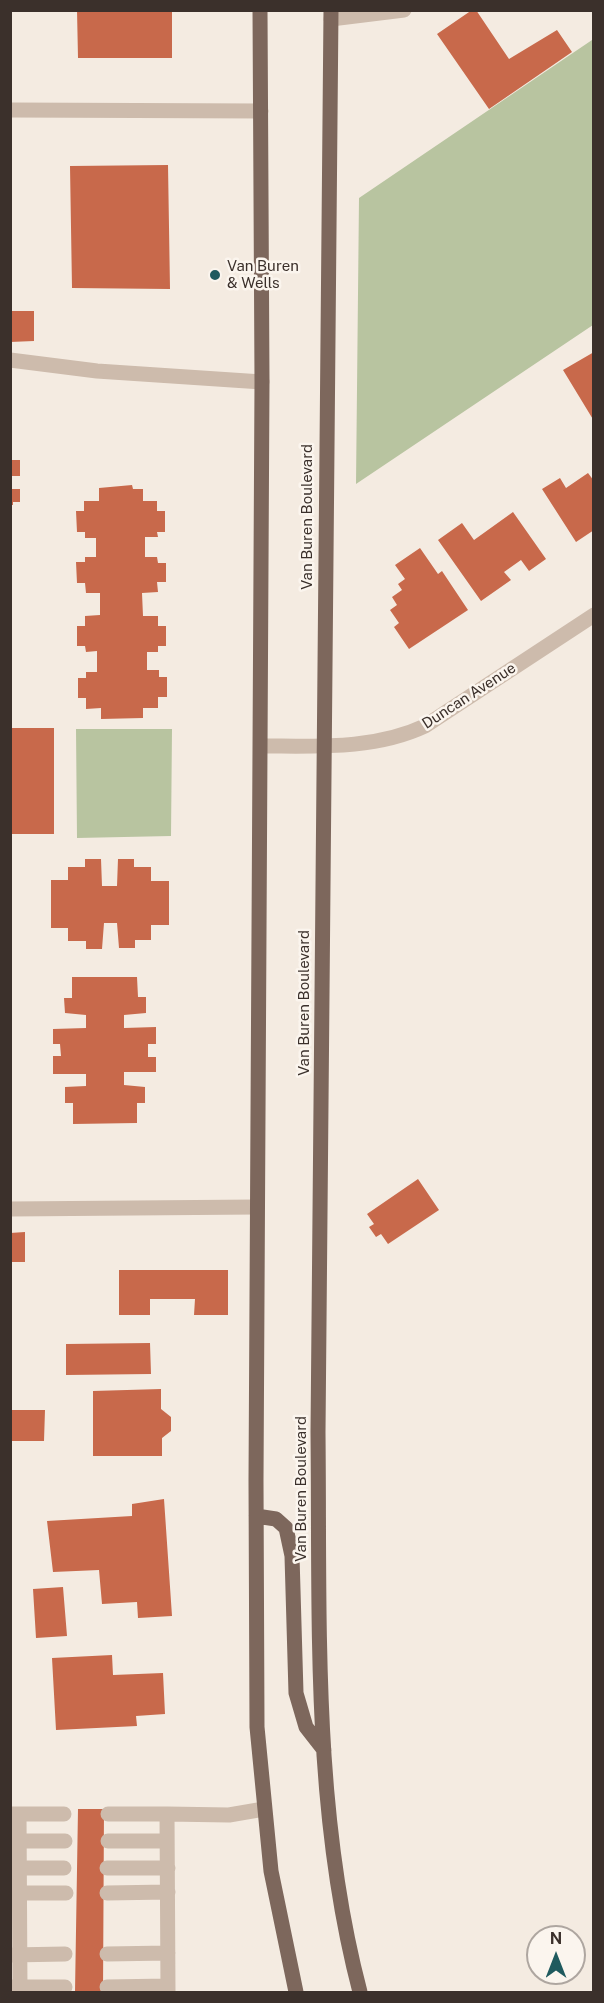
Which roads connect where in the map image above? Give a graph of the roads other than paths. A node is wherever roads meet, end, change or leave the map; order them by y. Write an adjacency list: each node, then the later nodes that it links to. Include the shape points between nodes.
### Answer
1 (260, 10): 5 (main road)
2 (404, 10): 3 (street)
3 (331, 15): 10 (main road, Van Buren Boulevard)
4 (10, 110): 5 (street)
5 (261, 111): 7 (main road)
6 (10, 360): 7 (street, via 97,371)
7 (262, 382): 9 (main road)
8 (594, 615): 10 (street, Duncan Avenue, via 424,726 387,740)
9 (261, 746): 10 (street, Duncan Avenue); 11 (main road)
10 (324, 746): 14 (main road, Van Buren Boulevard, via 318,1432)
11 (257, 1207): 12 (street); 13 (main road)
12 (10, 1209)
13 (256, 1516): 14 (main road, via 276,1519 286,1528 292,1556 296,1693 306,1727); 15 (main road, via 257,1727)
14 (324, 1750): 41 (main road, Van Buren Boulevard, via 335,1864)
15 (264, 1809): 19 (street, via 229,1815); 40 (main road, via 271,1871)
16 (15, 1814): 17 (street); 20 (street)
17 (64, 1814)
18 (108, 1814): 19 (street)
19 (167, 1814): 23 (street)
20 (15, 1841): 21 (street); 24 (street)
21 (65, 1841)
22 (108, 1841): 23 (street)
23 (167, 1841): 27 (street)
24 (15, 1868): 25 (street); 31 (street)
25 (64, 1868)
26 (107, 1868): 27 (street)
27 (168, 1868): 28 (street)
28 (168, 1892): 30 (street); 33 (street)
29 (66, 1893): 31 (street)
30 (107, 1893)
31 (13, 1896): 32 (street)
32 (14, 1953): 34 (street); 38 (street)
33 (168, 1953): 35 (street); 39 (street)
34 (65, 1954)
35 (107, 1954)
36 (65, 1987): 38 (street)
37 (107, 1987): 39 (street)
38 (16, 1989)
39 (168, 1989)
40 (296, 1992)
41 (360, 1992)

